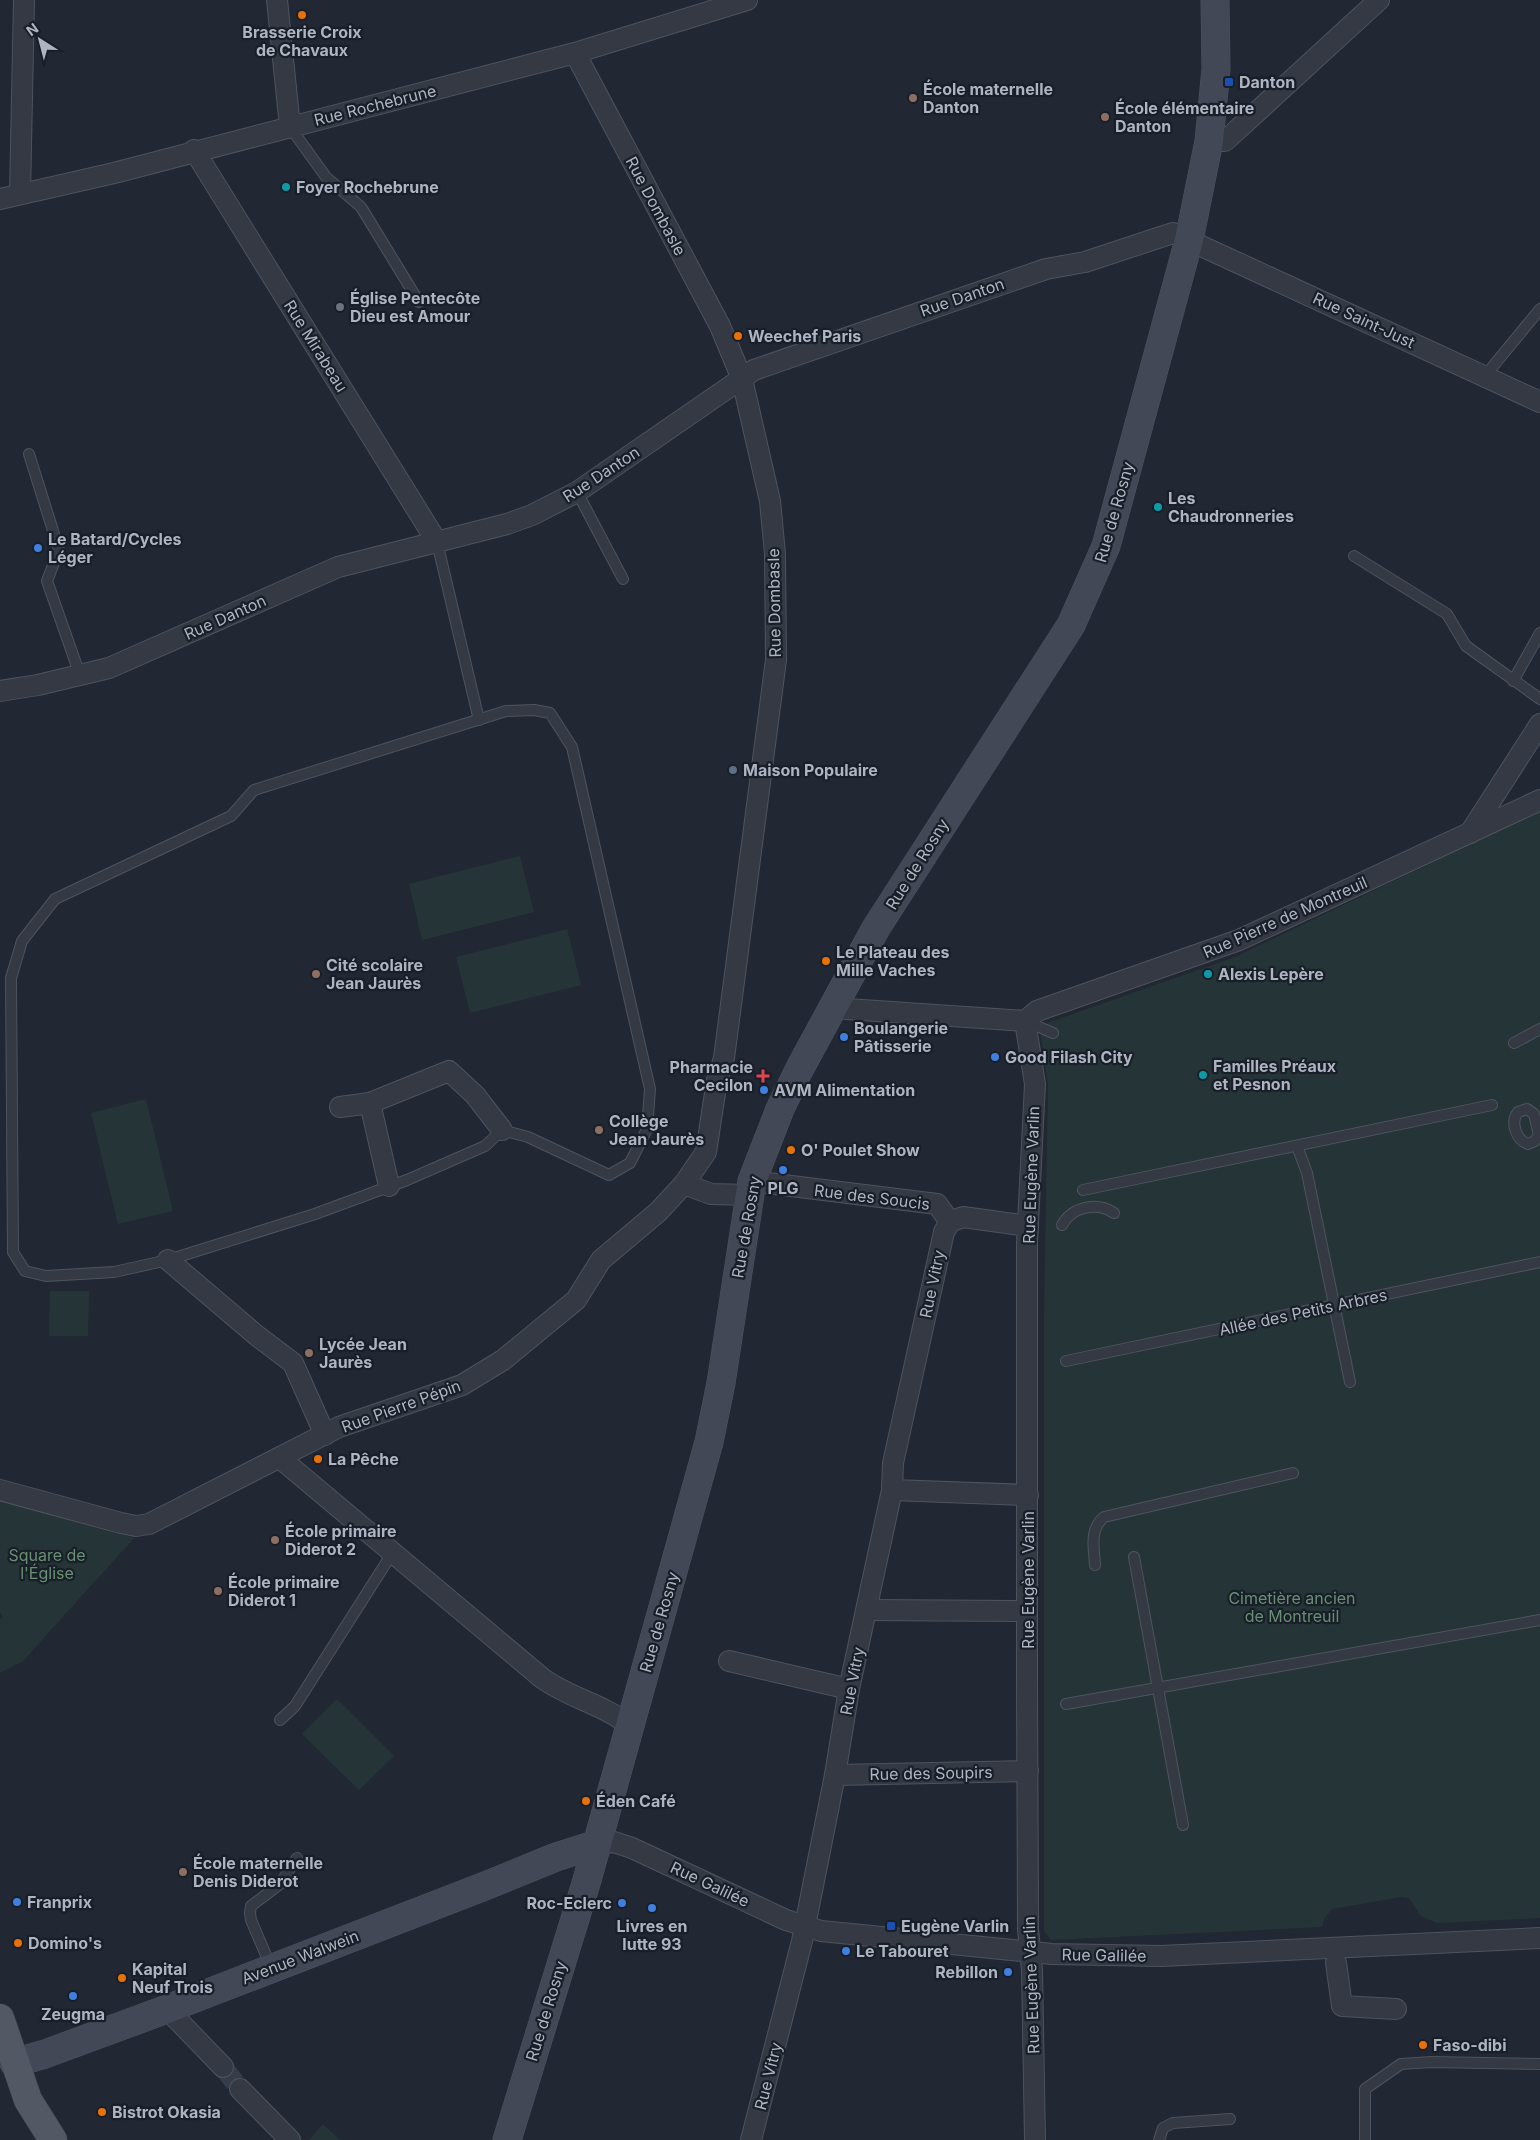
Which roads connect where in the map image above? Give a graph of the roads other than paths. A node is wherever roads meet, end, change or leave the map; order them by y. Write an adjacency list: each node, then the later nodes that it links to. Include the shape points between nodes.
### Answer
1 (24, 0): 10 (street)
2 (277, 0): 7 (street)
3 (747, 0): 6 (street, Rue Rochebrune)
4 (1215, 0): 8 (main road, Rue de Rosny, via 1216,69)
5 (1379, 0): 8 (street, via 1225,141)
6 (574, 53): 7 (street, Rue Rochebrune); 16 (street, Rue Dombasle, via 720,326)
7 (290, 127): 9 (street, Rue Rochebrune); 13 (lane, via 326,177 361,208)
8 (1209, 141): 12 (main road, Rue de Rosny)
9 (194, 150): 10 (street, Rue Rochebrune, via 114,173); 20 (street, Rue Mirabeau)
10 (20, 194): 11 (street, Rue Rochebrune)
11 (0, 199)
12 (1188, 240): 15 (street, Rue Saint-Just); 16 (street, Rue Danton, via 1173,233 1085,262 1046,269 790,356 754,370); 32 (main road, Rue de Rosny, via 1106,546 1090,588 1071,625 876,928)
13 (419, 302)
14 (1540, 309): 15 (lane)
15 (1485, 376): 17 (street, Rue Saint-Just)
16 (742, 379): 19 (street, Rue Danton); 42 (street, Rue Dombasle, via 770,501 776,660 724,1058 717,1080 706,1152)
17 (1540, 402)
18 (29, 454): 24 (lane, via 60,550 47,581)
19 (577, 492): 20 (street, Rue Danton, via 507,524); 22 (lane)
20 (437, 542): 24 (street, Rue Danton, via 338,567 109,668); 28 (lane)
21 (1354, 556): 25 (lane, via 1447,614 1466,646)
22 (624, 579)
23 (1540, 633): 25 (lane)
24 (80, 675): 26 (street, Rue Danton)
25 (1513, 681): 27 (lane)
26 (0, 691)
27 (1540, 699)
28 (479, 720): 40 (lane, via 506,711 550,713 572,747 650,1089 647,1129 630,1163 609,1175 528,1137); 50 (lane, via 254,790 231,816 55,899 22,940 11,978 13,1252 25,1271 46,1276 114,1272)
29 (1540, 724): 31 (street)
30 (1540, 800): 31 (street, Rue Pierre de Montreuil)
31 (1470, 834): 33 (street, Rue Pierre de Montreuil, via 1239,940 1037,1011)
32 (832, 1008): 33 (street); 44 (main road, Rue de Rosny, via 780,1109 758,1164)
33 (1028, 1022): 35 (lane); 49 (street, Rue Eugène Varlin, via 1035,1084)
34 (1540, 1029): 36 (lane)
35 (1053, 1034)
36 (1514, 1043)
37 (370, 1102): 39 (street); 40 (street, via 449,1071 475,1095); 43 (street)
38 (1492, 1105): 41 (lane)
39 (340, 1107)
40 (502, 1130): 43 (lane, via 485,1146)
41 (1297, 1146): 45 (lane); 52 (lane)
42 (684, 1184): 44 (street, via 710,1194); 55 (street, Rue Pierre Pépin, via 658,1212 601,1260 576,1300 503,1360 462,1385)
43 (389, 1186): 50 (lane, via 315,1214)
44 (758, 1189): 47 (street, Rue des Soucis, via 937,1204); 72 (main road, Rue de Rosny, via 709,1442)
45 (1083, 1190)
46 (1114, 1213): 48 (lane, via 1100,1207 1086,1208 1070,1215)
47 (950, 1222): 49 (street, Rue des Soucis, via 963,1218); 59 (street, Rue Vitry, via 944,1232 893,1463)
48 (1062, 1225)
49 (1028, 1226): 60 (street, Rue Eugène Varlin)
50 (168, 1260): 55 (street, via 293,1364)
51 (1540, 1262): 52 (lane, Allée des Petits Arbres)
52 (1334, 1306): 53 (lane, Allée des Petits Arbres); 54 (lane)
53 (1066, 1361)
54 (1350, 1382)
55 (325, 1434): 56 (street, Rue Pierre Pépin)
56 (280, 1458): 58 (street, Rue Pierre Pépin, via 166,1517 144,1525 121,1522); 61 (street)
57 (1293, 1473): 63 (lane, via 1104,1517 1094,1530)
58 (0, 1490)
59 (892, 1490): 60 (street); 64 (street, Rue Vitry)
60 (1028, 1495): 65 (street, Rue Eugène Varlin)
61 (393, 1552): 71 (lane, via 295,1706); 72 (street, via 542,1678 565,1693 617,1715)
62 (1134, 1557): 68 (lane)
63 (1095, 1565)
64 (867, 1610): 65 (street); 69 (street, Rue Vitry)
65 (1027, 1611): 73 (street, Rue Eugène Varlin)
66 (1540, 1620): 68 (lane)
67 (729, 1661): 69 (street)
68 (1158, 1688): 70 (lane); 75 (lane)
69 (849, 1689): 74 (street, Rue Vitry)
70 (1066, 1704)
71 (280, 1720)
72 (629, 1725): 76 (main road, Rue de Rosny)
73 (1028, 1771): 74 (street, Rue des Soupirs); 80 (street, Rue Eugène Varlin, via 1028,1928)
74 (835, 1775): 78 (street, Rue Vitry)
75 (1184, 1825)
76 (597, 1844): 78 (street, Rue Galilée, via 614,1842 632,1848); 82 (main road, Avenue Walwein); 93 (main road, Rue de Rosny)
77 (297, 1858): 82 (lane, via 280,1884 251,1906 251,1920)
78 (805, 1927): 80 (street, Rue Galilée); 94 (street, Rue Vitry)
79 (1540, 1938): 80 (street, Rue Galilée, via 1161,1956)
80 (1031, 1952): 95 (street, Rue Eugène Varlin)
81 (1336, 1963): 84 (street, via 1342,2006)
82 (271, 1968): 83 (main road, Avenue Walwein)
83 (167, 2008): 86 (main road, Avenue Walwein, via 45,2054); 88 (street)
84 (1396, 2009)
85 (0, 2018): 86 (main road)
86 (7, 2064): 91 (main road)
87 (1540, 2064): 97 (lane, via 1401,2064 1365,2089)
88 (223, 2067)
89 (240, 2089): 92 (street)
90 (1230, 2119): 96 (lane, via 1173,2123 1163,2128)
91 (53, 2140)
92 (290, 2140)
93 (507, 2140)
94 (752, 2140)
95 (1035, 2140)
96 (1159, 2140)
97 (1365, 2140)

